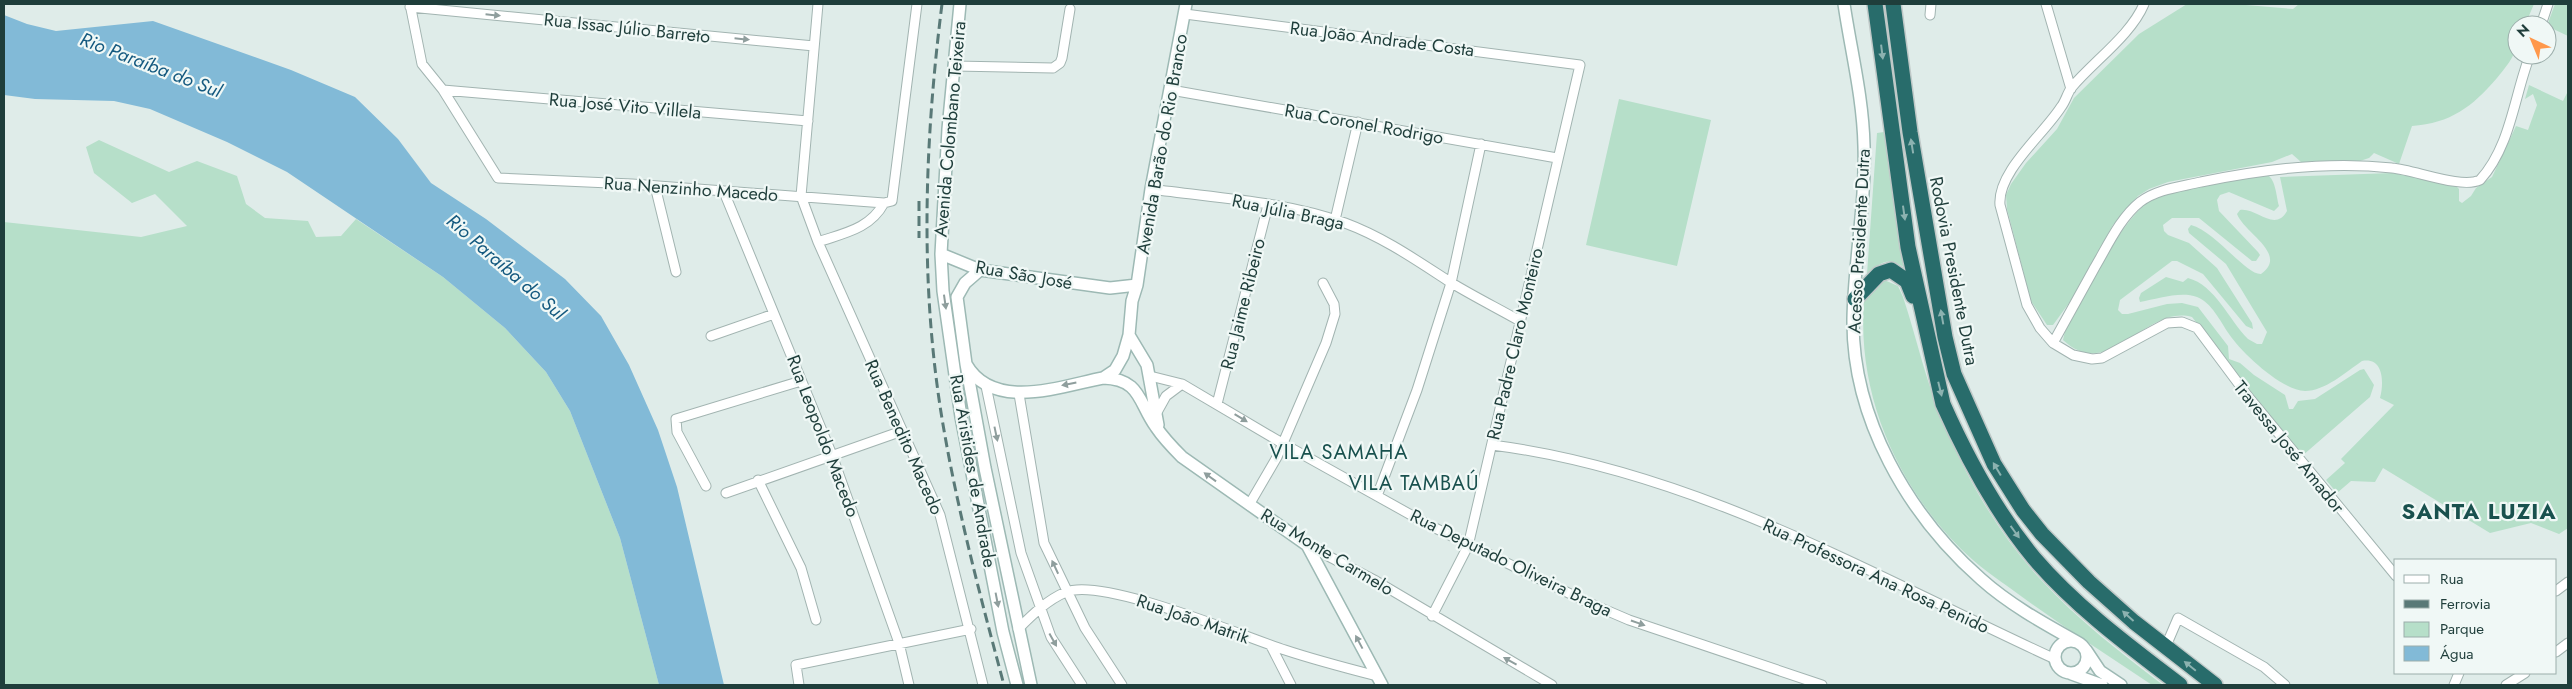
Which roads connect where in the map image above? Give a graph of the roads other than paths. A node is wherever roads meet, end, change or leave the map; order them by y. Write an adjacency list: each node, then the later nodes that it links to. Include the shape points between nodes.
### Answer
1 (818, 4): 14 (street)
2 (917, 4): 29 (street, via 892,201)
3 (960, 4): 17 (main road, Avenida Colombano Teixeira)
4 (1844, 4): 40 (main road, Acesso Presidente Dutra, via 1862,111 1864,146)
5 (1875, 4): 47 (highway, Rodovia Presidente Dutra, one-way to 47, via 1908,247)
6 (1893, 4): 84 (highway, Rodovia Presidente Dutra, one-way to 6, via 2089,582 2042,534 1994,464 1966,404 1954,374 1928,242)
7 (1931, 4): 13 (street)
8 (2046, 4): 18 (street)
9 (2144, 4): 18 (street, via 2132,24)
10 (410, 5): 14 (street, Rua Issac Júlio Barreto, one-way to 14); 19 (street, via 422,64)
11 (1070, 9): 17 (street, via 1062,58 1052,68)
12 (1186, 9): 15 (street, Rua João Andrade Costa); 20 (main road, Avenida Barão do Rio Branco)
13 (1930, 15)
14 (814, 46): 21 (street)
15 (1580, 65): 24 (street, Rua Padre Claro Monteiro)
16 (2527, 65): 46 (street, via 2507,131 2493,164 2480,180 2468,184 2400,168 2377,166 2295,167 2232,176 2151,195 2140,202 2121,224)
17 (955, 66): 33 (main road, Avenida Colombano Teixeira)
18 (2070, 88): 46 (street, via 2062,106 2005,180 1999,197 2027,305)
19 (443, 90): 21 (street, Rua José Vito Villela); 25 (street, Rua Nenzinho Macedo, via 498,178)
20 (1171, 90): 22 (street, Rua Coronel Rodrigo); 26 (main road, Avenida Barão do Rio Branco)
21 (808, 121): 28 (street)
22 (1358, 122): 23 (street, Rua Coronel Rodrigo); 31 (street)
23 (1481, 144): 24 (street, Rua Coronel Rodrigo); 36 (street)
24 (1557, 158): 43 (street, Rua Padre Claro Monteiro)
25 (655, 186): 27 (street, Rua Nenzinho Macedo); 35 (street)
26 (1151, 189): 30 (street, Rua Júlia Braga); 38 (main road, Avenida Barão do Rio Branco)
27 (724, 192): 28 (street, Rua Nenzinho Macedo); 42 (street, Rua Leopoldo Macedo)
28 (801, 196): 29 (street, Rua Nenzinho Macedo); 32 (street, Rua Benedito Macedo)
29 (884, 203): 32 (street, via 866,225)
30 (1268, 205): 31 (street, Rua Júlia Braga); 56 (street, Rua Jaime Ribeiro)
31 (1334, 220): 36 (street, Rua Júlia Braga, via 1370,233)
32 (818, 242): 58 (street, Rua Benedito Macedo)
33 (941, 254): 34 (main road, Rua São José); 93 (main road, Rua Aristides de Andrade, one-way to 93, via 943,291 961,417 1003,632)
34 (980, 270): 39 (main road, Rua São José); 48 (main road, Rua Aristides de Andrade, via 965,283 957,297)
35 (676, 272)
36 (1451, 283): 43 (street, Rua Júlia Braga); 66 (street, via 1417,390)
37 (1322, 284): 60 (street, via 1334,304 1335,314)
38 (1137, 285): 39 (main road, Rua São José); 41 (main road)
39 (1110, 288): 41 (main road, Rua São José)
40 (1855, 298): 47 (highway, via 1885,271 1902,275 1912,290 1918,322); 77 (main road, Acesso Presidente Dutra, via 1854,340 1862,387 1879,439 1896,474 1938,537 1980,579)
41 (1132, 301): 44 (main road)
42 (774, 314): 45 (street); 52 (street, Rua Leopoldo Macedo)
43 (1520, 321): 61 (street, Rua Padre Claro Monteiro)
44 (1129, 335): 49 (main road); 50 (main road)
45 (711, 336)
46 (2053, 343): 70 (street, Travessa José Amador, via 2073,355 2102,358 2167,323 2190,324 2205,337 2247,395)
47 (1933, 360): 102 (highway, Rodovia Presidente Dutra, one-way to 102, via 1943,404 1968,457 1997,506 2034,558 2100,622)
48 (966, 364): 54 (main road); 79 (main road, Rua Aristides de Andrade)
49 (1115, 370): 50 (main road, via 1131,380); 51 (main road)
50 (1150, 376): 53 (street, Rua Deputado Oliveira Braga); 57 (main road)
51 (1103, 378): 55 (main road, one-way to 55); 59 (main road, Rua Monte Carmelo, via 1115,378 1135,388)
52 (801, 381): 62 (street, Rua Leopoldo Macedo); 64 (street, via 676,419 677,432)
53 (1182, 384): 56 (street, Rua Deputado Oliveira Braga); 57 (street, via 1166,396)
54 (986, 386): 55 (main road); 74 (street, one-way to 74, via 1020,553)
55 (1019, 394): 73 (street, one-way to 55, via 1044,543)
56 (1217, 404): 60 (street, Rua Deputado Oliveira Braga, one-way to 60)
57 (1156, 414): 59 (main road)
58 (902, 431): 62 (street); 78 (street, Rua Benedito Macedo, via 940,515)
59 (1160, 433): 67 (main road, Rua Monte Carmelo, one-way to 59, via 1182,456)
60 (1282, 443): 66 (street, Rua Deputado Oliveira Braga); 67 (street, via 1277,458)
61 (1492, 444): 69 (street, Rua Padre Claro Monteiro); 86 (street, Rua Professora Ana Rosa Penido, via 1537,450 1612,468 1707,501 1826,549)
62 (832, 455): 63 (street); 80 (street, Rua Leopoldo Macedo)
63 (758, 480): 65 (street); 76 (street, via 801,568)
64 (706, 486)
65 (726, 493)
66 (1377, 496): 69 (street, Rua Deputado Oliveira Braga)
67 (1249, 505): 68 (main road, Rua Monte Carmelo)
68 (1307, 545): 75 (street, Rua Monte Carmelo, via 1376,581); 89 (main road, one-way to 68)
69 (1468, 546): 75 (street, Rua Padre Claro Monteiro); 99 (street, Rua Deputado Oliveira Braga, one-way to 99, via 1610,612)
70 (2394, 574)
71 (2568, 582): 72 (street)
72 (2557, 590)
73 (1067, 592): 74 (street, Rua João Matrik); 82 (street, Rua João Matrik, via 1084,589 1108,592 1157,605); 96 (street, via 1085,628)
74 (1040, 608): 79 (street, Rua João Matrik); 95 (street, one-way to 95, via 1051,637)
75 (1432, 616): 98 (street, Rua Monte Carmelo, one-way to 75)
76 (816, 620)
77 (2040, 621): 83 (main road, Acesso Presidente Dutra); 86 (main road, via 2051,635)
78 (971, 628): 80 (street); 92 (street, Rua Benedito Macedo)
79 (1018, 629): 94 (main road, Rua Aristides de Andrade)
80 (899, 643): 90 (street, via 796,665); 91 (street, Rua Leopoldo Macedo)
81 (2568, 643): 85 (street)
82 (1272, 646): 89 (street, Rua João Matrik); 97 (street)
83 (2082, 646): 86 (main road, via 2066,642 2057,649); 87 (main road, via 2085,664 2078,671); 101 (main road, via 2100,671)
84 (2166, 646): 103 (highway, Rodovia Presidente Dutra, one-way to 84); 104 (street, via 2178,618 2264,667)
85 (2557, 651)
86 (2055, 657): 87 (main road, Rua Professora Ana Rosa Penido, via 2057,665)
87 (2067, 672): 100 (main road, Rua Professora Ana Rosa Penido)
88 (2523, 674): 105 (street)
89 (1379, 681)
90 (799, 685)
91 (909, 685)
92 (984, 685)
93 (1017, 685)
94 (1031, 685)
95 (1082, 685)
96 (1122, 685)
97 (1291, 685)
98 (1552, 685)
99 (1822, 685)
100 (2102, 685)
101 (2121, 685)
102 (2180, 685)
103 (2215, 685)
104 (2285, 685)
105 (2506, 685)

